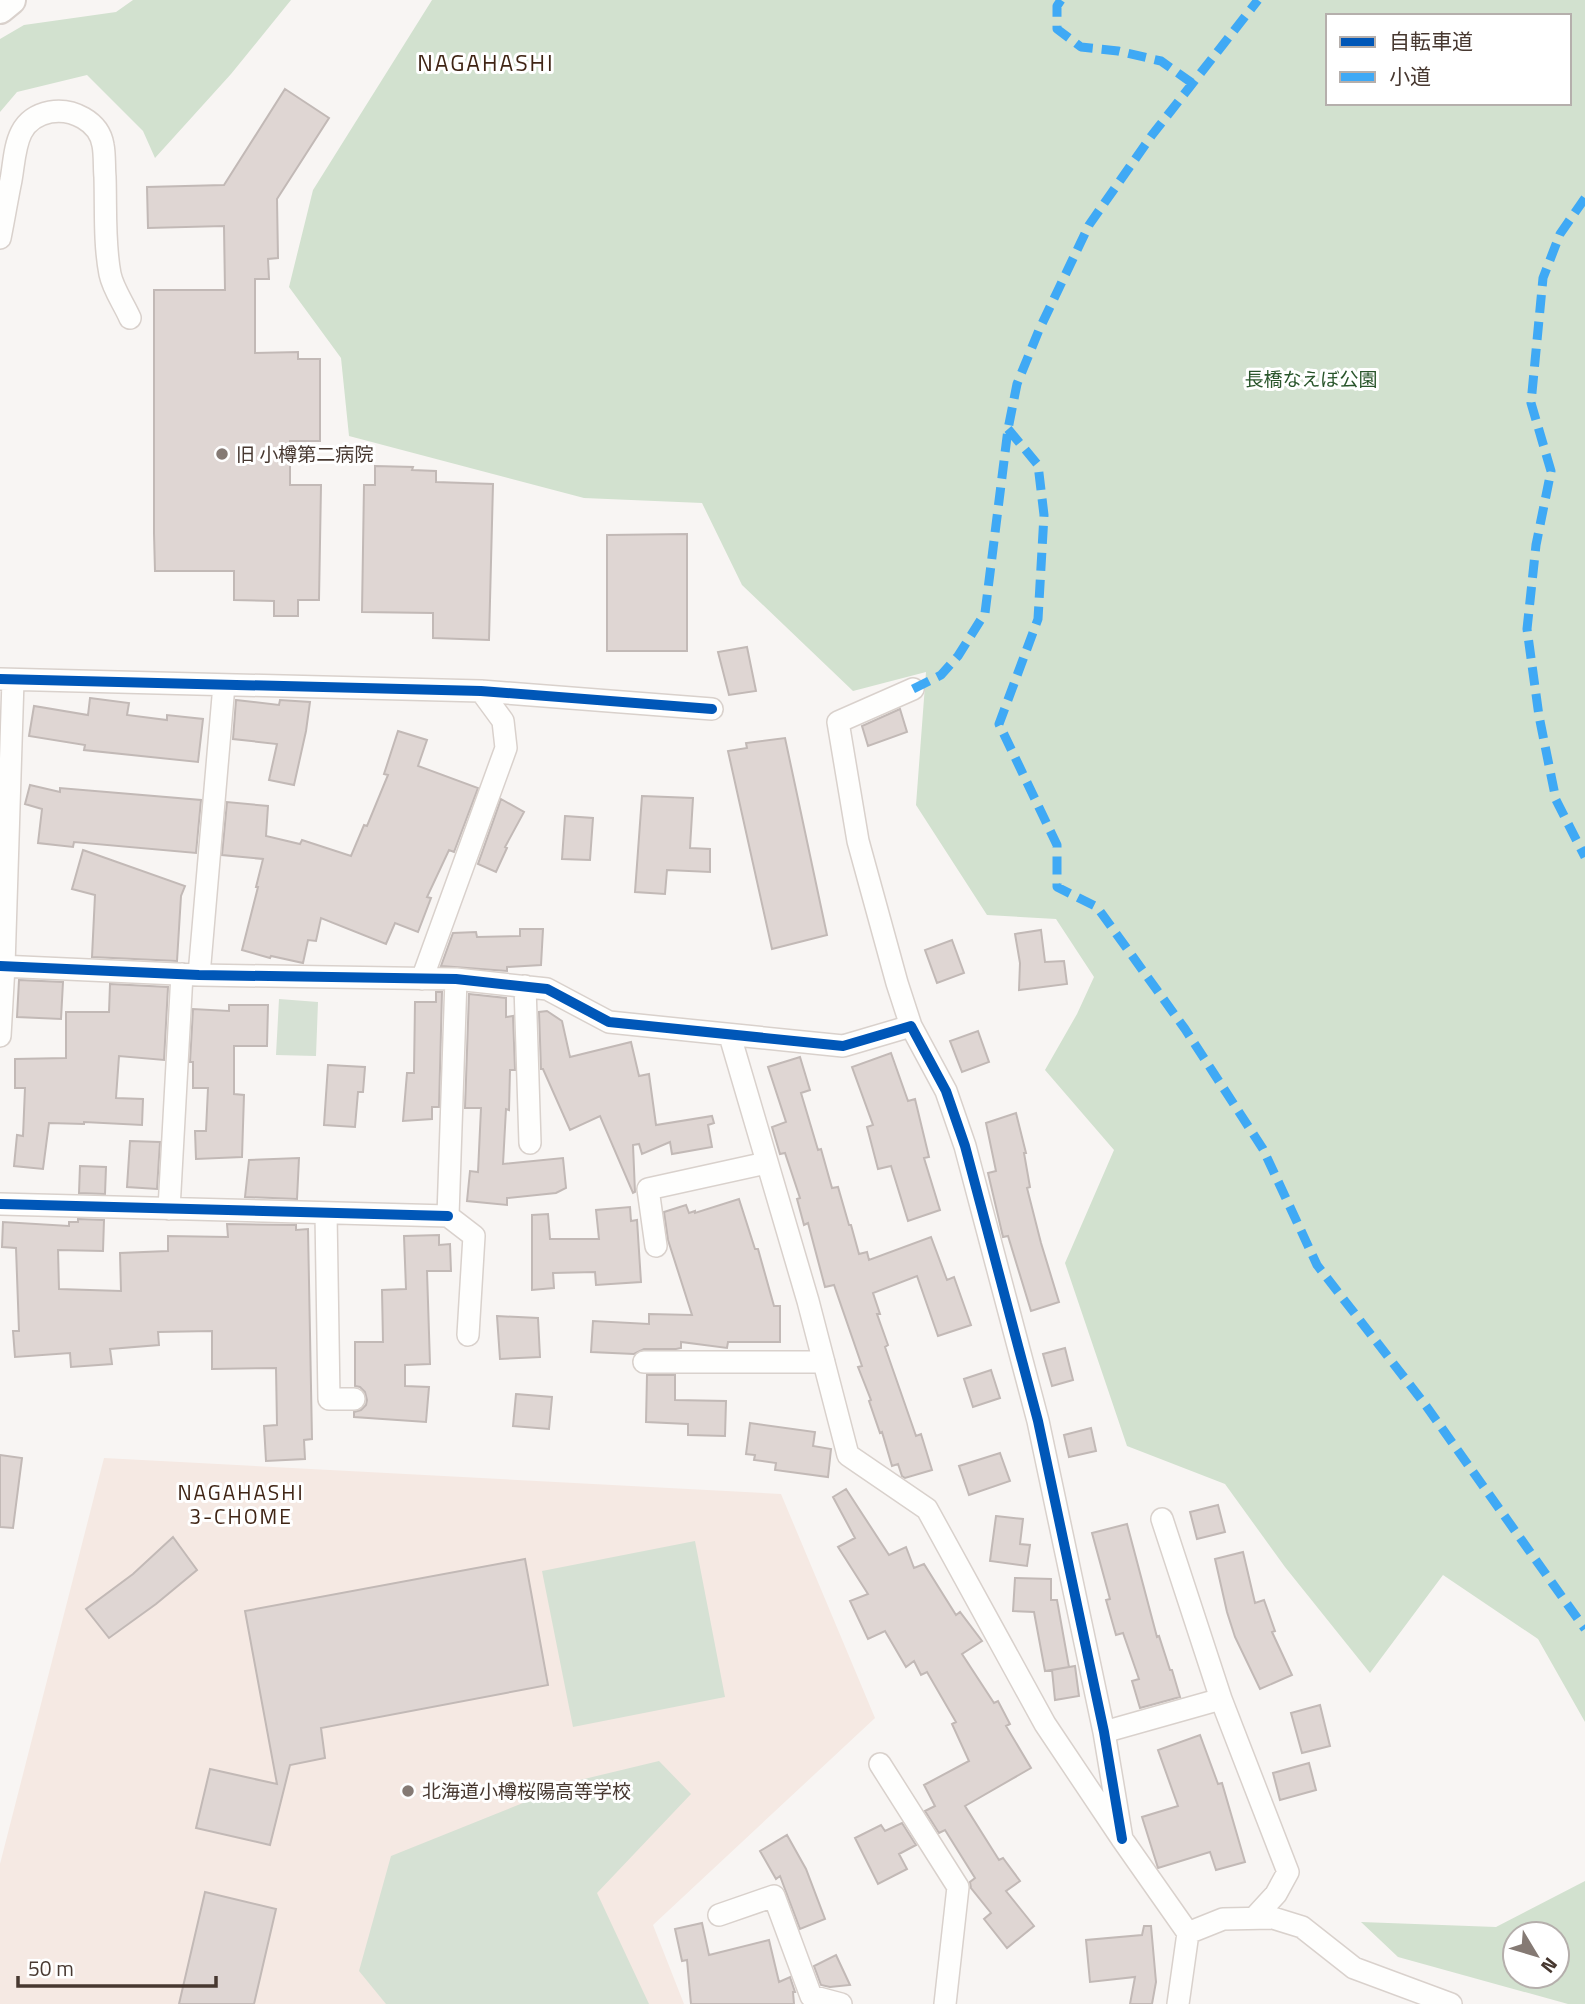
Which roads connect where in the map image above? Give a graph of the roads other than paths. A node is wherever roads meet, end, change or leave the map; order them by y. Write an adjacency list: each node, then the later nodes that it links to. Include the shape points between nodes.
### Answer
1 (11, 0): 2 (street)
2 (0, 9)
3 (0, 238): 4 (street, via 15,146 23,129 34,117 49,112 83,116 103,143 111,276)
4 (130, 318)
5 (7, 679): 6 (street); 10 (street)
6 (224, 685): 8 (street); 11 (street)
7 (913, 689): 15 (street, via 838,722 858,841)
8 (481, 691): 9 (street); 12 (street, via 503,721 506,748)
9 (712, 709)
10 (2, 966): 11 (street); 17 (street)
11 (190, 974): 12 (street); 21 (street)
12 (422, 979): 13 (street)
13 (456, 979): 14 (street); 23 (street)
14 (525, 986): 16 (street, via 547,989 609,1022); 18 (street)
15 (911, 1026): 16 (street, via 844,1046); 31 (street, via 946,1091 965,1146 1038,1421)
16 (730, 1036): 19 (street)
17 (0, 1037)
18 (530, 1143)
19 (766, 1163): 24 (street, via 648,1189); 27 (street)
20 (0, 1205): 21 (street)
21 (169, 1209): 22 (street)
22 (326, 1213): 23 (street); 28 (street, via 329,1399)
23 (448, 1216): 25 (street, via 474,1236)
24 (656, 1246)
25 (468, 1335)
26 (644, 1362): 27 (street)
27 (824, 1362): 33 (street, via 848,1455 927,1509 1045,1724)
28 (354, 1399)
29 (1162, 1519): 30 (street)
30 (1221, 1699): 31 (street); 35 (street, via 1288,1872 1276,1894)
31 (1104, 1732): 33 (street)
32 (880, 1764): 38 (street, via 958,1887)
33 (1122, 1839): 36 (street)
34 (719, 1915): 37 (street, via 774,1896 811,1996)
35 (1254, 1917): 36 (street, via 1223,1919); 40 (street, via 1302,1927 1354,1968)
36 (1188, 1933): 39 (street)
37 (841, 2004)
38 (944, 2004)
39 (1178, 2004)
40 (1451, 2004)

